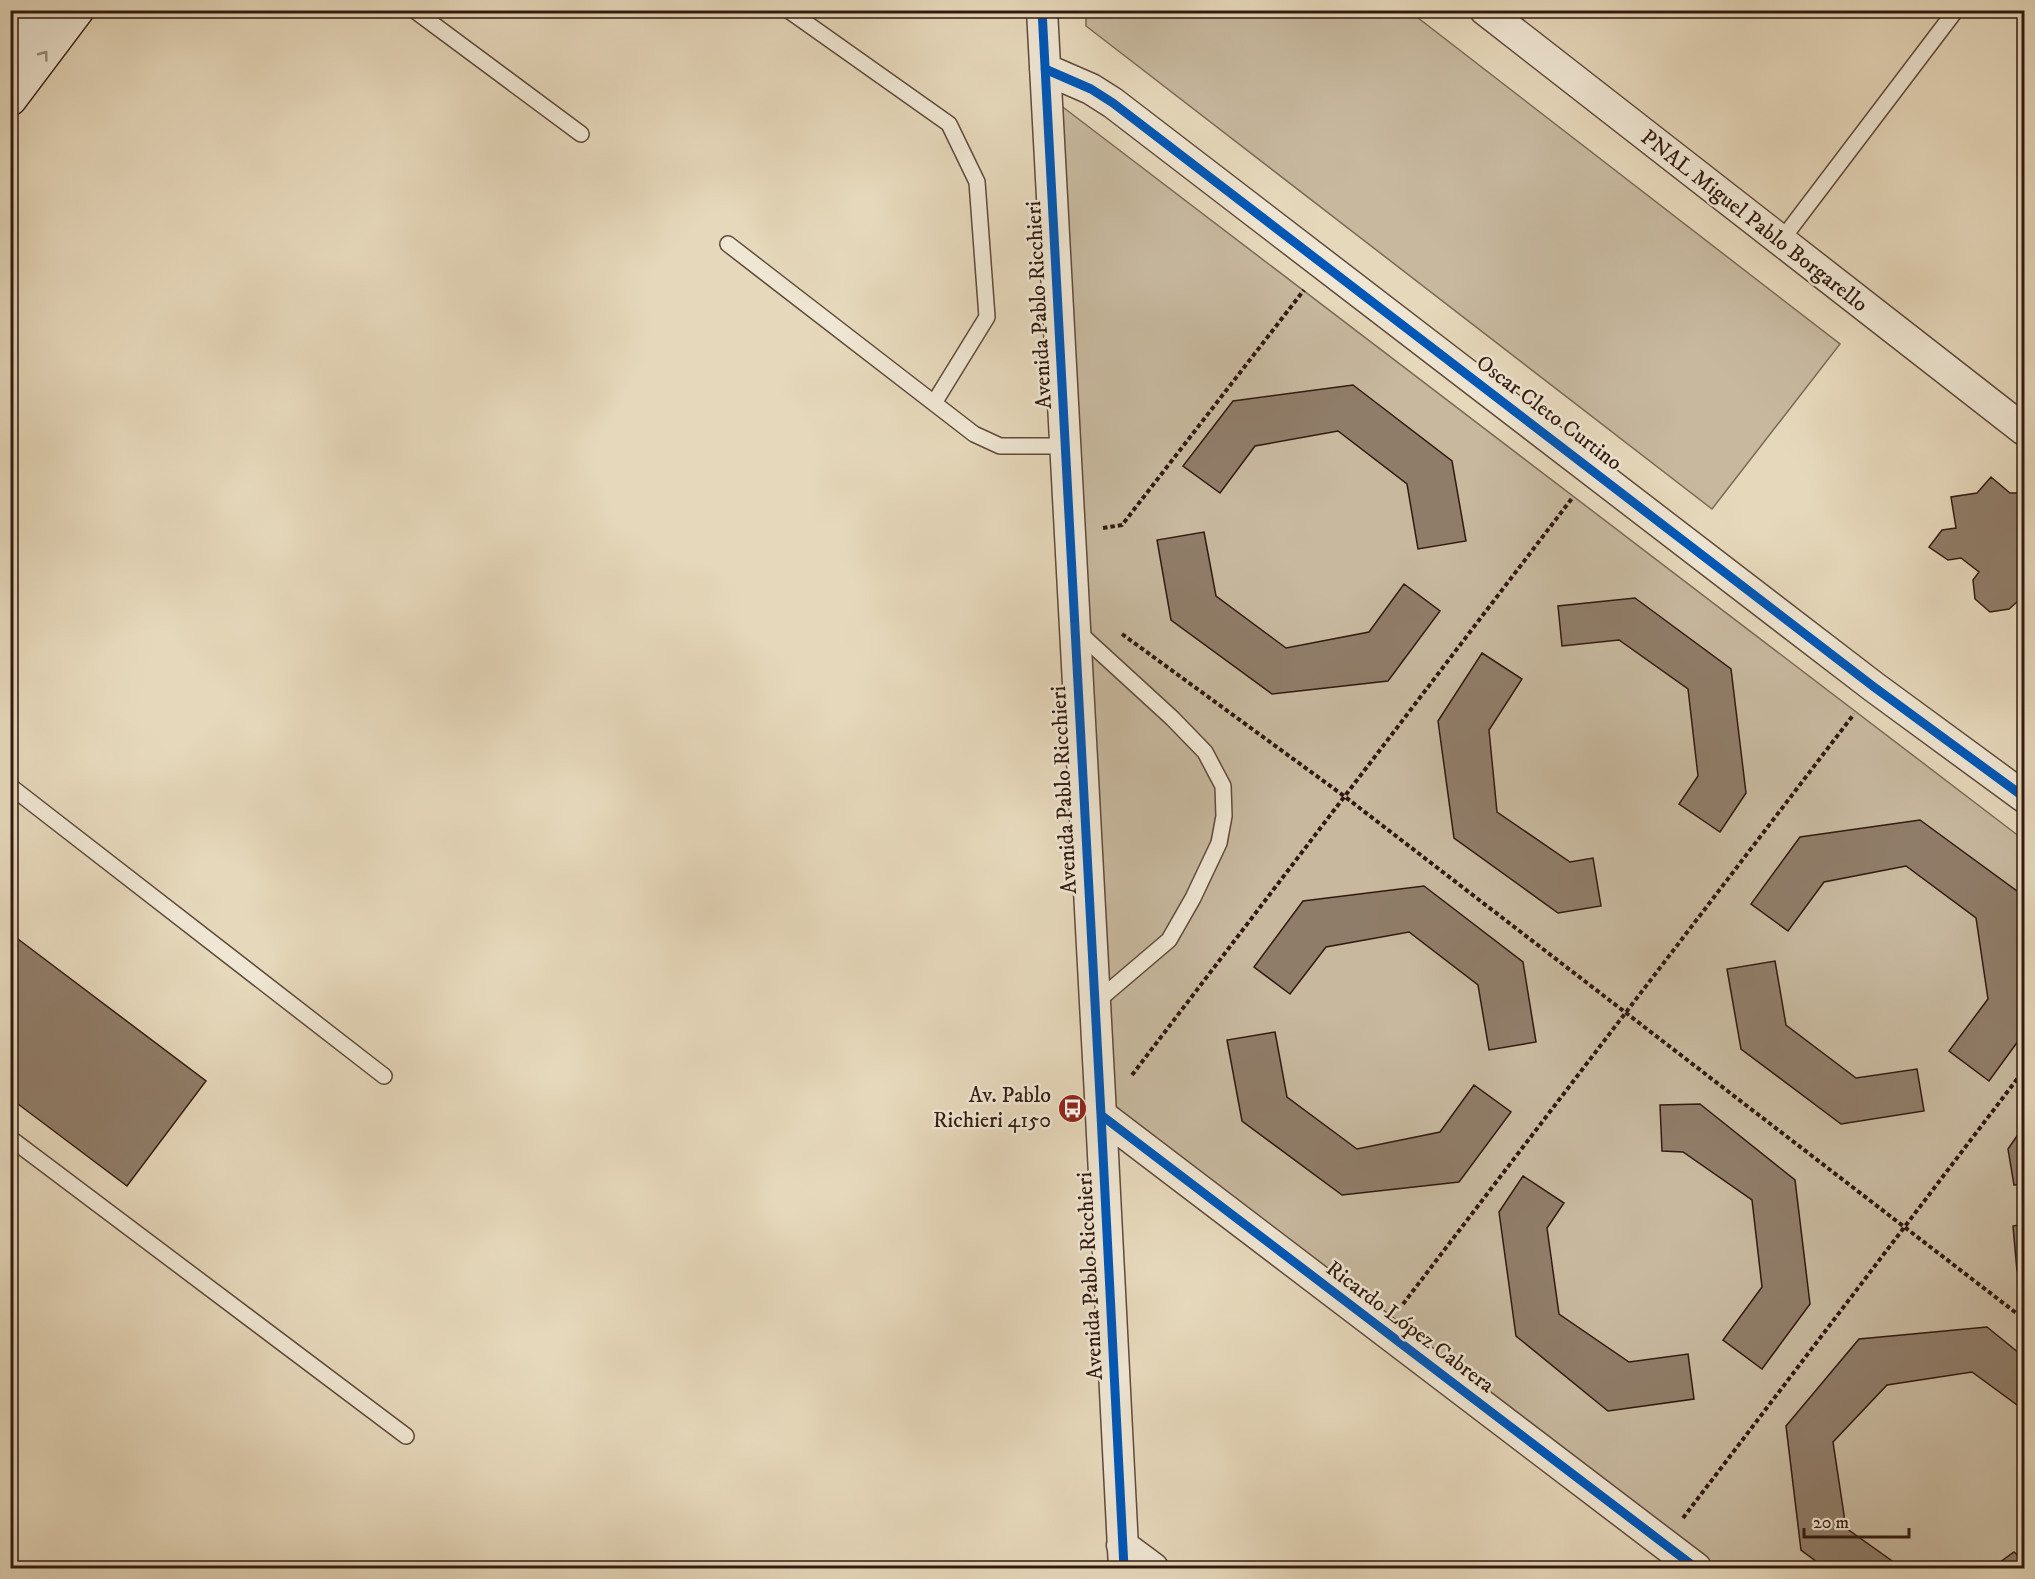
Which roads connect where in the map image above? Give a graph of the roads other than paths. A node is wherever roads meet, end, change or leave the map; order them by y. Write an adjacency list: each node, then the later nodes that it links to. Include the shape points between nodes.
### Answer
1 (40, 10): 8 (main road)
2 (77, 10): 10 (main road, one-way to 2)
3 (414, 10): 11 (lane)
4 (788, 10): 14 (lane, via 949,124 977,182 987,317)
5 (1041, 10): 9 (street, Avenida Pablo Ricchieri)
6 (1485, 10): 12 (street, PNAL Miguel Pablo Borgarello)
7 (1956, 10): 12 (lane)
8 (10, 49)
9 (1045, 69): 16 (street, Avenida Pablo Ricchieri); 19 (street, Oscar Cleto Curtino, via 1113,103 1874,687)
10 (10, 99)
11 (581, 134)
12 (1780, 242): 15 (street, PNAL Miguel Pablo Borgarello)
13 (728, 244): 14 (lane)
14 (934, 403): 16 (lane, via 975,434 1000,446)
15 (2025, 430)
16 (1066, 446): 17 (street, Avenida Pablo Ricchieri)
17 (1075, 629): 20 (street, Avenida Pablo Ricchieri); 20 (lane, via 1205,752 1223,786 1224,816 1219,843 1169,940)
18 (10, 786): 21 (lane)
19 (2023, 794)
20 (1095, 1003): 22 (street, Avenida Pablo Ricchieri)
21 (384, 1076)
22 (1101, 1115): 25 (street, Avenida Pablo Ricchieri); 27 (street, Ricardo López Cabrera)
23 (10, 1138): 24 (lane)
24 (406, 1436)
25 (1123, 1557): 26 (street)
26 (1153, 1569)
27 (1695, 1569)

